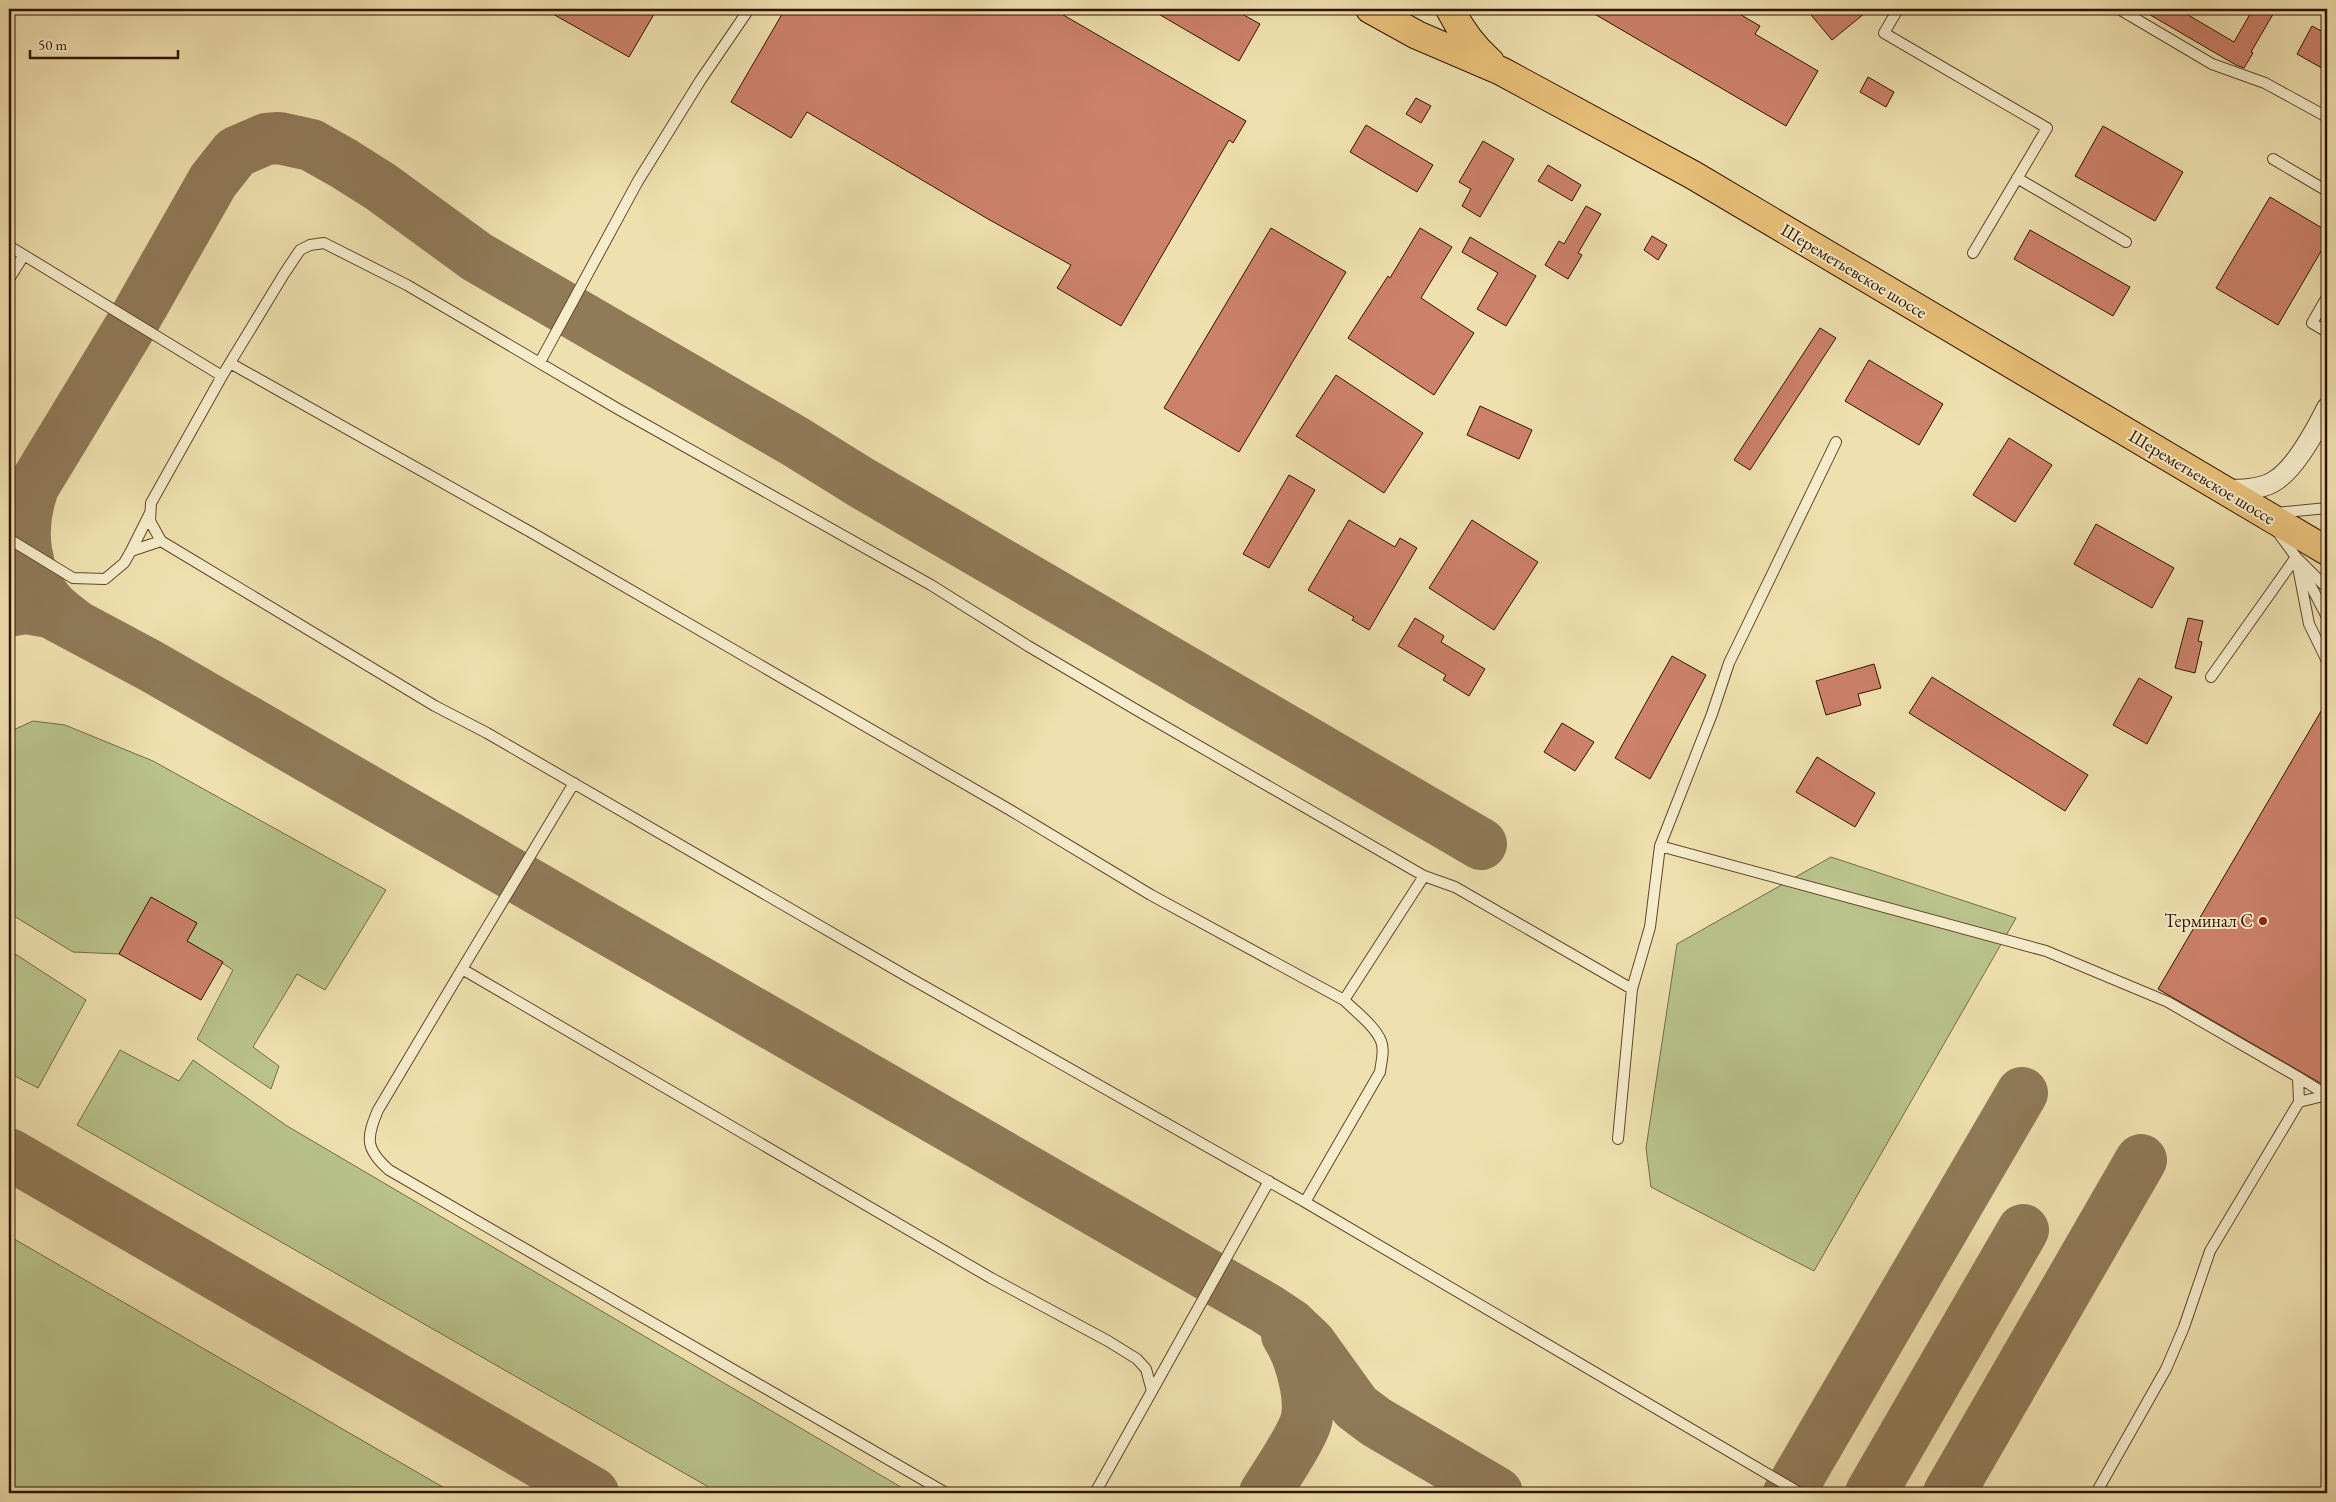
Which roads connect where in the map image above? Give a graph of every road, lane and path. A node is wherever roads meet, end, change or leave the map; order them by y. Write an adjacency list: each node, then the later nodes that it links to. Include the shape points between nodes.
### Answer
1 (749, 9): 18 (lane, via 638,181)
2 (1370, 9): 6 (main road, Шереметьевское шоссе, via 1417,35)
3 (1450, 9): 6 (main road, via 1463,33)
4 (1898, 9): 9 (lane, via 1884,33 2047,128)
5 (2119, 9): 7 (lane, via 2212,64 2265,83)
6 (1501, 71): 23 (main road, Шереметьевское шоссе, via 1693,175)
7 (2327, 117)
8 (2274, 159): 10 (lane)
9 (2017, 178): 11 (lane); 13 (lane)
10 (2327, 191)
11 (2126, 242)
12 (9, 246): 14 (lane)
13 (1973, 254)
14 (24, 255): 15 (lane); 20 (lane)
15 (9, 279)
16 (2327, 297): 17 (lane, via 2312,323)
17 (2327, 332)
18 (540, 362): 19 (lane, via 407,285 324,243 300,250); 38 (lane, via 931,585 1028,646)
19 (230, 363): 20 (lane); 41 (lane, via 534,534 1151,895)
20 (222, 376): 25 (lane, via 151,503)
21 (2327, 408): 23 (street, via 2298,457 2281,477 2246,490)
22 (1836, 442): 37 (lane, via 1729,663)
23 (2223, 490): 26 (main road, Шереметьевское шоссе)
24 (2327, 508): 26 (lane)
25 (150, 513): 28 (lane, via 150,521); 29 (lane)
26 (2264, 514): 30 (main road, Шереметьевское шоссе); 31 (lane)
27 (9, 539): 29 (lane, via 73,578 105,579 124,563)
28 (161, 541): 29 (lane); 36 (lane, via 435,706)
29 (131, 551)
30 (2327, 551)
31 (2296, 557): 32 (lane); 33 (lane); 34 (lane, via 2310,624); 35 (lane)
32 (2327, 588)
33 (2327, 617)
34 (2327, 661)
35 (2211, 677)
36 (574, 783): 39 (lane); 46 (lane)
37 (1660, 846): 40 (lane, via 1650,927); 42 (lane, via 2046,951 2168,1002)
38 (1424, 876): 40 (lane, via 1455,887); 41 (lane)
39 (462, 969): 48 (lane, via 991,1278 1108,1341 1137,1359 1146,1369); 49 (lane, via 378,1110 369,1139 370,1150 377,1159 398,1175)
40 (1632, 989): 45 (lane)
41 (1344, 1000): 47 (lane, via 1381,1042 1380,1072)
42 (2298, 1077): 43 (lane); 44 (lane)
43 (2326, 1094): 44 (lane)
44 (2299, 1102): 52 (lane, via 2210,1251 2184,1328 2166,1369)
45 (1618, 1139)
46 (1269, 1181): 47 (lane); 48 (lane)
47 (1305, 1202): 51 (lane)
48 (1152, 1390): 50 (lane)
49 (946, 1493)
50 (1095, 1493)
51 (1800, 1493)
52 (2096, 1493)

